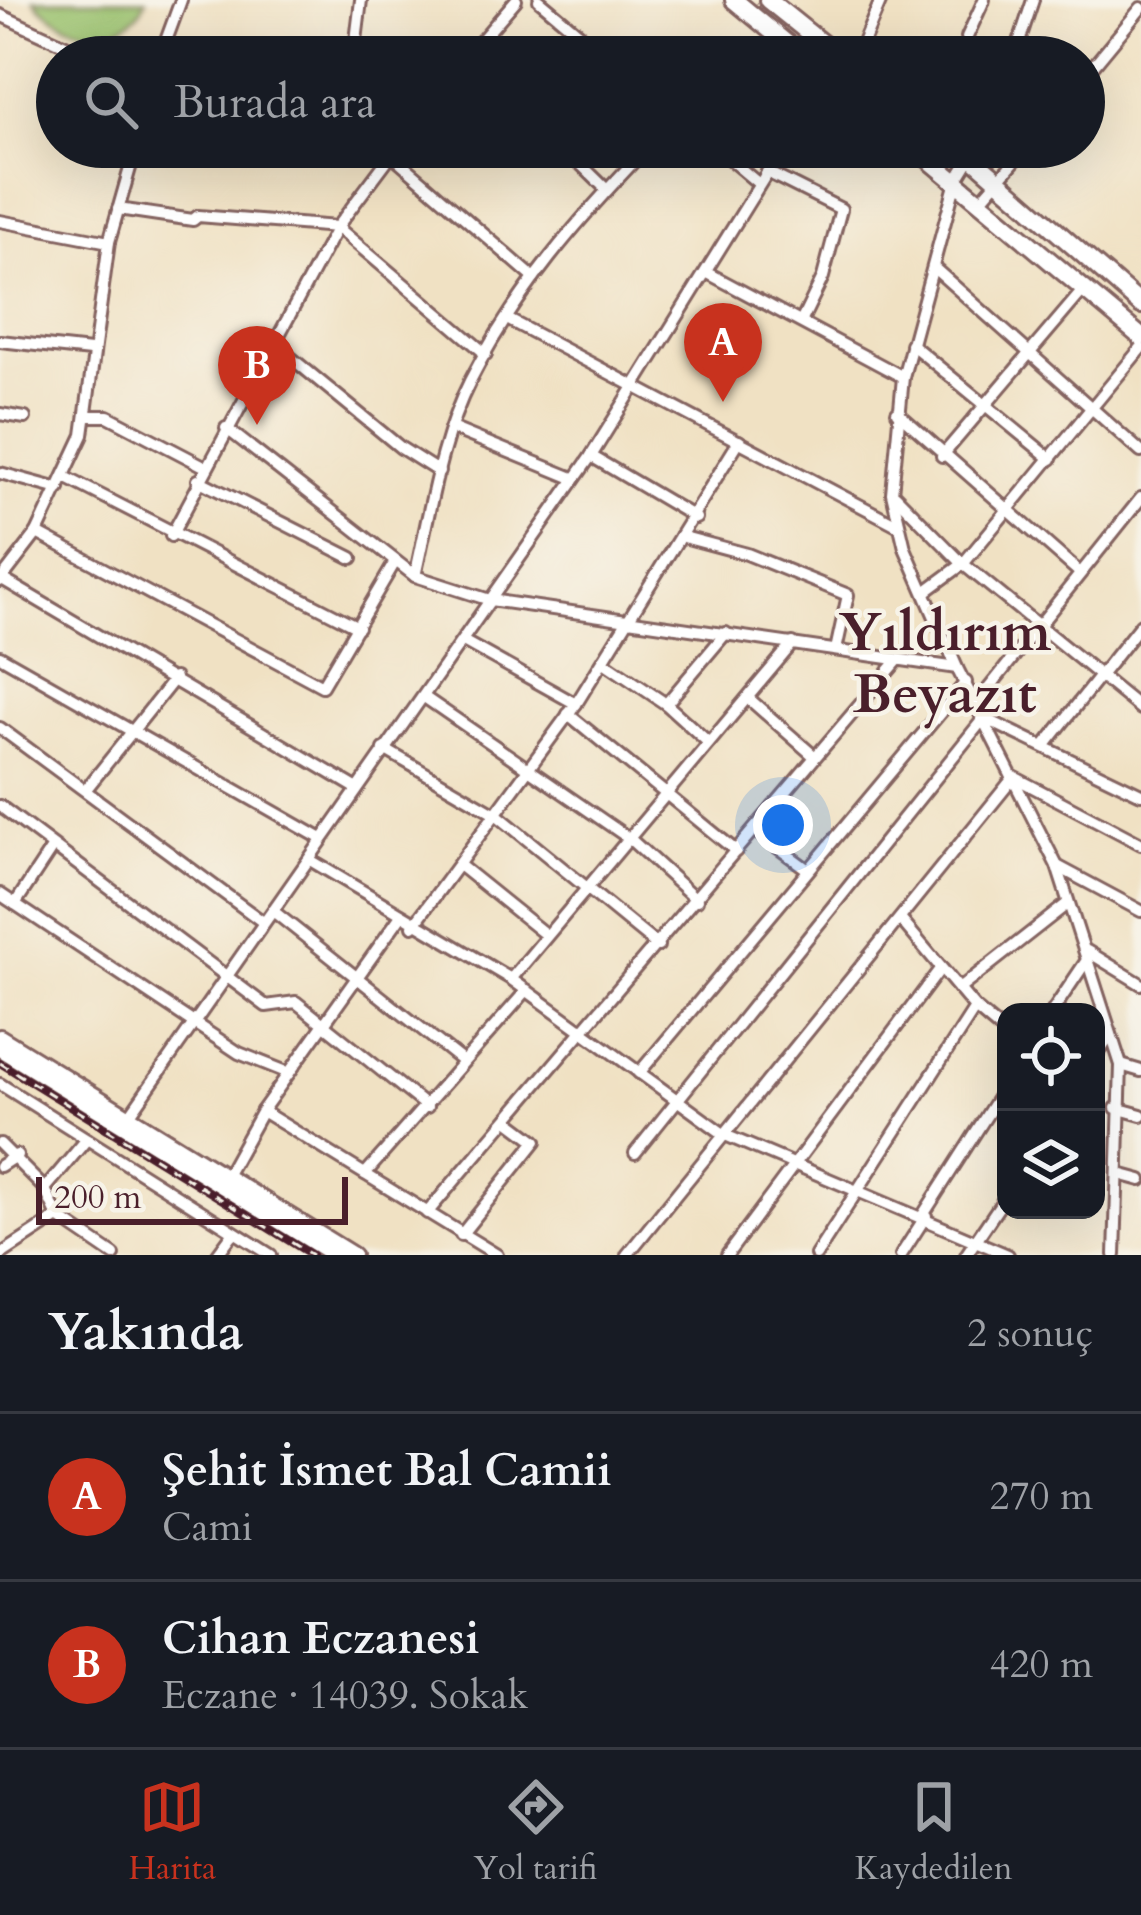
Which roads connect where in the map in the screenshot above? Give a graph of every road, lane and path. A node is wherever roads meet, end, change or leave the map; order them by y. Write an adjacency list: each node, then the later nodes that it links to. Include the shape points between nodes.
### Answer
1 (181, 0): 13 (street)
2 (361, 0): 14 (street)
3 (516, 0): 15 (street)
4 (539, 0): 16 (street)
5 (734, 0): 17 (main road)
6 (768, 0): 18 (main road)
7 (881, 0): 19 (street)
8 (984, 0): 20 (street)
9 (1033, 0): 21 (street)
10 (1141, 8): 22 (street)
11 (0, 15): 12 (street)
12 (46, 36)
13 (168, 36)
14 (357, 36)
15 (486, 36)
16 (582, 36)
17 (778, 36)
18 (813, 36)
19 (866, 36)
20 (967, 36)
21 (1021, 36)
22 (1105, 52)
23 (130, 168): 40 (street)
24 (377, 168): 42 (street)
25 (411, 168): 46 (street)
26 (584, 168): 38 (street)
27 (628, 168): 38 (street)
28 (740, 168): 37 (street)
29 (770, 168): 34 (street)
30 (940, 168): 35 (main road)
31 (962, 168): 35 (street)
32 (985, 168): 36 (main road)
33 (1010, 168): 36 (street)
34 (767, 172): 37 (street); 50 (street, via 841,209)
35 (956, 181): 39 (main road); 44 (street)
36 (997, 183): 39 (street); 48 (main road)
37 (759, 184): 45 (street)
38 (607, 190): 46 (street)
39 (980, 201): 47 (main road)
40 (118, 209): 42 (street); 43 (street)
41 (0, 221): 43 (street)
42 (337, 227): 53 (street); 58 (street)
43 (110, 242): 56 (street)
44 (934, 268): 54 (street); 57 (street)
45 (706, 272): 50 (street); 60 (street)
46 (534, 278): 49 (street)
47 (1085, 288): 51 (main road); 57 (street)
48 (1141, 305)
49 (506, 319): 58 (street); 60 (street)
50 (802, 320): 59 (street)
51 (1141, 338)
52 (0, 341): 56 (street)
53 (272, 342): 67 (street); 75 (street)
54 (911, 344): 59 (street); 61 (street)
55 (1141, 348): 62 (street)
56 (90, 352): 65 (street)
57 (1026, 353): 61 (street); 62 (street)
58 (486, 354): 68 (street)
59 (903, 377): 63 (street)
60 (631, 389): 69 (street); 71 (street)
61 (986, 404): 72 (street); 73 (street)
62 (1092, 408): 70 (street); 73 (street)
63 (897, 412): 72 (street); 80 (street)
64 (0, 414): 66 (street)
65 (87, 416): 74 (street, via 108,416); 79 (street)
66 (25, 418)
67 (226, 428): 74 (street); 89 (street)
68 (451, 428): 75 (street); 77 (street)
69 (739, 441): 83 (street); 84 (street)
70 (1141, 452)
71 (591, 456): 77 (street); 83 (street)
72 (942, 456): 82 (street)
73 (1051, 460): 82 (street)
74 (204, 466): 78 (street)
75 (439, 472): 92 (street)
76 (0, 473): 79 (street)
77 (573, 478): 95 (street)
78 (198, 479): 86 (street); 88 (street)
79 (62, 483): 85 (street); 86 (street)
80 (892, 493): 84 (street); 90 (street)
81 (1141, 498): 91 (street)
82 (1005, 511): 90 (street); 91 (street)
83 (695, 518): 87 (street)
84 (898, 526): 94 (street)
85 (37, 532): 93 (street); 99 (street, via 322,686)
86 (171, 536): 99 (street)
87 (680, 536): 96 (street); 103 (street, via 848,595)
88 (352, 558)
89 (395, 562): 92 (street); 99 (street)
90 (963, 563): 94 (street); 98 (street)
91 (1080, 573): 98 (street)
92 (415, 576): 95 (street)
93 (1, 580): 109 (street)
94 (925, 592): 107 (street)
95 (490, 600): 96 (street); 101 (street)
96 (630, 620): 100 (street); 106 (street)
97 (1141, 624): 108 (street)
98 (1038, 626): 108 (street); 113 (street)
99 (358, 627)
100 (726, 633): 102 (street); 114 (street)
101 (463, 641): 111 (street); 115 (street)
102 (794, 644): 103 (street); 112 (street)
103 (836, 650): 105 (street)
104 (0, 656): 119 (street)
105 (898, 660): 107 (street); 123 (street)
106 (604, 662): 114 (street); 115 (street)
107 (957, 668): 110 (street)
108 (1098, 676): 116 (street); 121 (street)
109 (175, 678): 119 (street); 127 (street)
110 (965, 682): 113 (street); 141 (street)
111 (424, 697): 122 (street); 124 (street)
112 (748, 698): 120 (street); 123 (street)
113 (977, 703): 117 (street)
114 (666, 704): 120 (street)
115 (572, 709): 124 (street); 128 (street)
116 (1141, 710)
117 (986, 721): 121 (street); 125 (street); 129 (street); 180 (street)
118 (0, 728): 126 (street)
119 (130, 730): 126 (street); 133 (street)
120 (708, 742): 128 (street)
121 (1046, 744): 129 (street)
122 (384, 749): 127 (street); 131 (street)
123 (814, 756): 132 (street)
124 (530, 765): 131 (street); 134 (street)
125 (1014, 777): 135 (street); 140 (street); 150 (street)
126 (87, 788): 151 (street)
127 (356, 788): 133 (street)
128 (668, 792): 134 (street); 137 (street)
129 (1141, 796)
130 (0, 806): 136 (street)
131 (496, 814): 139 (street); 142 (street)
132 (754, 830): 137 (street); 141 (street)
133 (320, 838): 138 (street)
134 (630, 839): 142 (street); 144 (street)
135 (1141, 844)
136 (52, 848): 145 (street); 157 (street)
137 (736, 851): 144 (street)
138 (310, 860): 147 (street); 149 (street)
139 (459, 865): 152 (street); 153 (street)
140 (1057, 866): 146 (street); 148 (street)
141 (807, 869): 177 (street)
142 (586, 888): 153 (street); 154 (street)
143 (0, 894): 145 (street)
144 (697, 900): 154 (street)
145 (15, 904): 165 (street)
146 (1067, 904): 155 (street); 161 (street)
147 (273, 910): 151 (street); 158 (street)
148 (1141, 911)
149 (400, 917): 152 (street); 158 (street)
150 (901, 920): 156 (street); 187 (street)
151 (263, 922): 157 (street)
152 (413, 926): 159 (street)
153 (546, 935): 159 (street)
154 (658, 946): 168 (street)
155 (1086, 954): 160 (street); 163 (street); 169 (street)
156 (940, 970): 161 (street); 192 (street)
157 (228, 977): 165 (street); 166 (street, via 266,1006 296,1001)
158 (358, 977): 166 (street); 173 (street)
159 (511, 980): 162 (street)
160 (1141, 984)
161 (959, 989): 164 (street)
162 (526, 990): 168 (street); 173 (street)
163 (1057, 1003)
164 (975, 1008): 167 (street); 198 (street)
165 (195, 1021): 176 (street, via 239,1053); 185 (street)
166 (325, 1026): 176 (street); 181 (street)
167 (997, 1026)
168 (584, 1034): 177 (street); 186 (street)
169 (1110, 1036): 171 (street); 174 (street)
170 (0, 1037): 185 (street)
171 (1105, 1044)
172 (0, 1049): 211 (street)
173 (462, 1060): 181 (street)
174 (1121, 1065): 175 (street); 182 (street)
175 (1141, 1071)
176 (289, 1072): 183 (street)
177 (639, 1072): 180 (street)
178 (0, 1084): 188 (street)
179 (997, 1099): 202 (street)
180 (676, 1101): 187 (street); 190 (street)
181 (427, 1107): 194 (street)
182 (1116, 1108): 184 (street); 195 (street)
183 (262, 1111): 194 (street); 196 (street)
184 (1141, 1115)
185 (129, 1116): 196 (street)
186 (508, 1120): 201 (street); 205 (street, via 536,1141)
187 (725, 1135): 192 (street); 214 (street)
188 (87, 1139): 199 (street); 204 (street)
189 (0, 1144): 191 (street)
190 (635, 1153)
191 (17, 1155): 193 (street); 199 (street)
192 (794, 1159): 198 (street); 215 (street)
193 (0, 1166)
194 (365, 1174): 201 (street)
195 (1119, 1174): 197 (street); 220 (street)
196 (226, 1176): 212 (street)
197 (1141, 1180)
198 (860, 1188): 202 (street); 216 (street)
199 (45, 1189): 203 (street)
200 (997, 1211): 206 (street)
201 (427, 1213): 205 (street)
202 (924, 1216): 206 (street); 217 (street)
203 (58, 1217): 207 (street); 208 (street)
204 (234, 1232): 209 (street); 210 (street)
205 (461, 1235): 213 (street)
206 (979, 1241): 218 (street); 219 (street)
207 (0, 1255)
208 (114, 1255)
209 (217, 1255)
210 (271, 1255)
211 (334, 1255)
212 (353, 1255)
213 (497, 1255)
214 (627, 1255)
215 (727, 1255)
216 (816, 1255)
217 (902, 1255)
218 (966, 1255)
219 (1008, 1255)
220 (1115, 1255)

